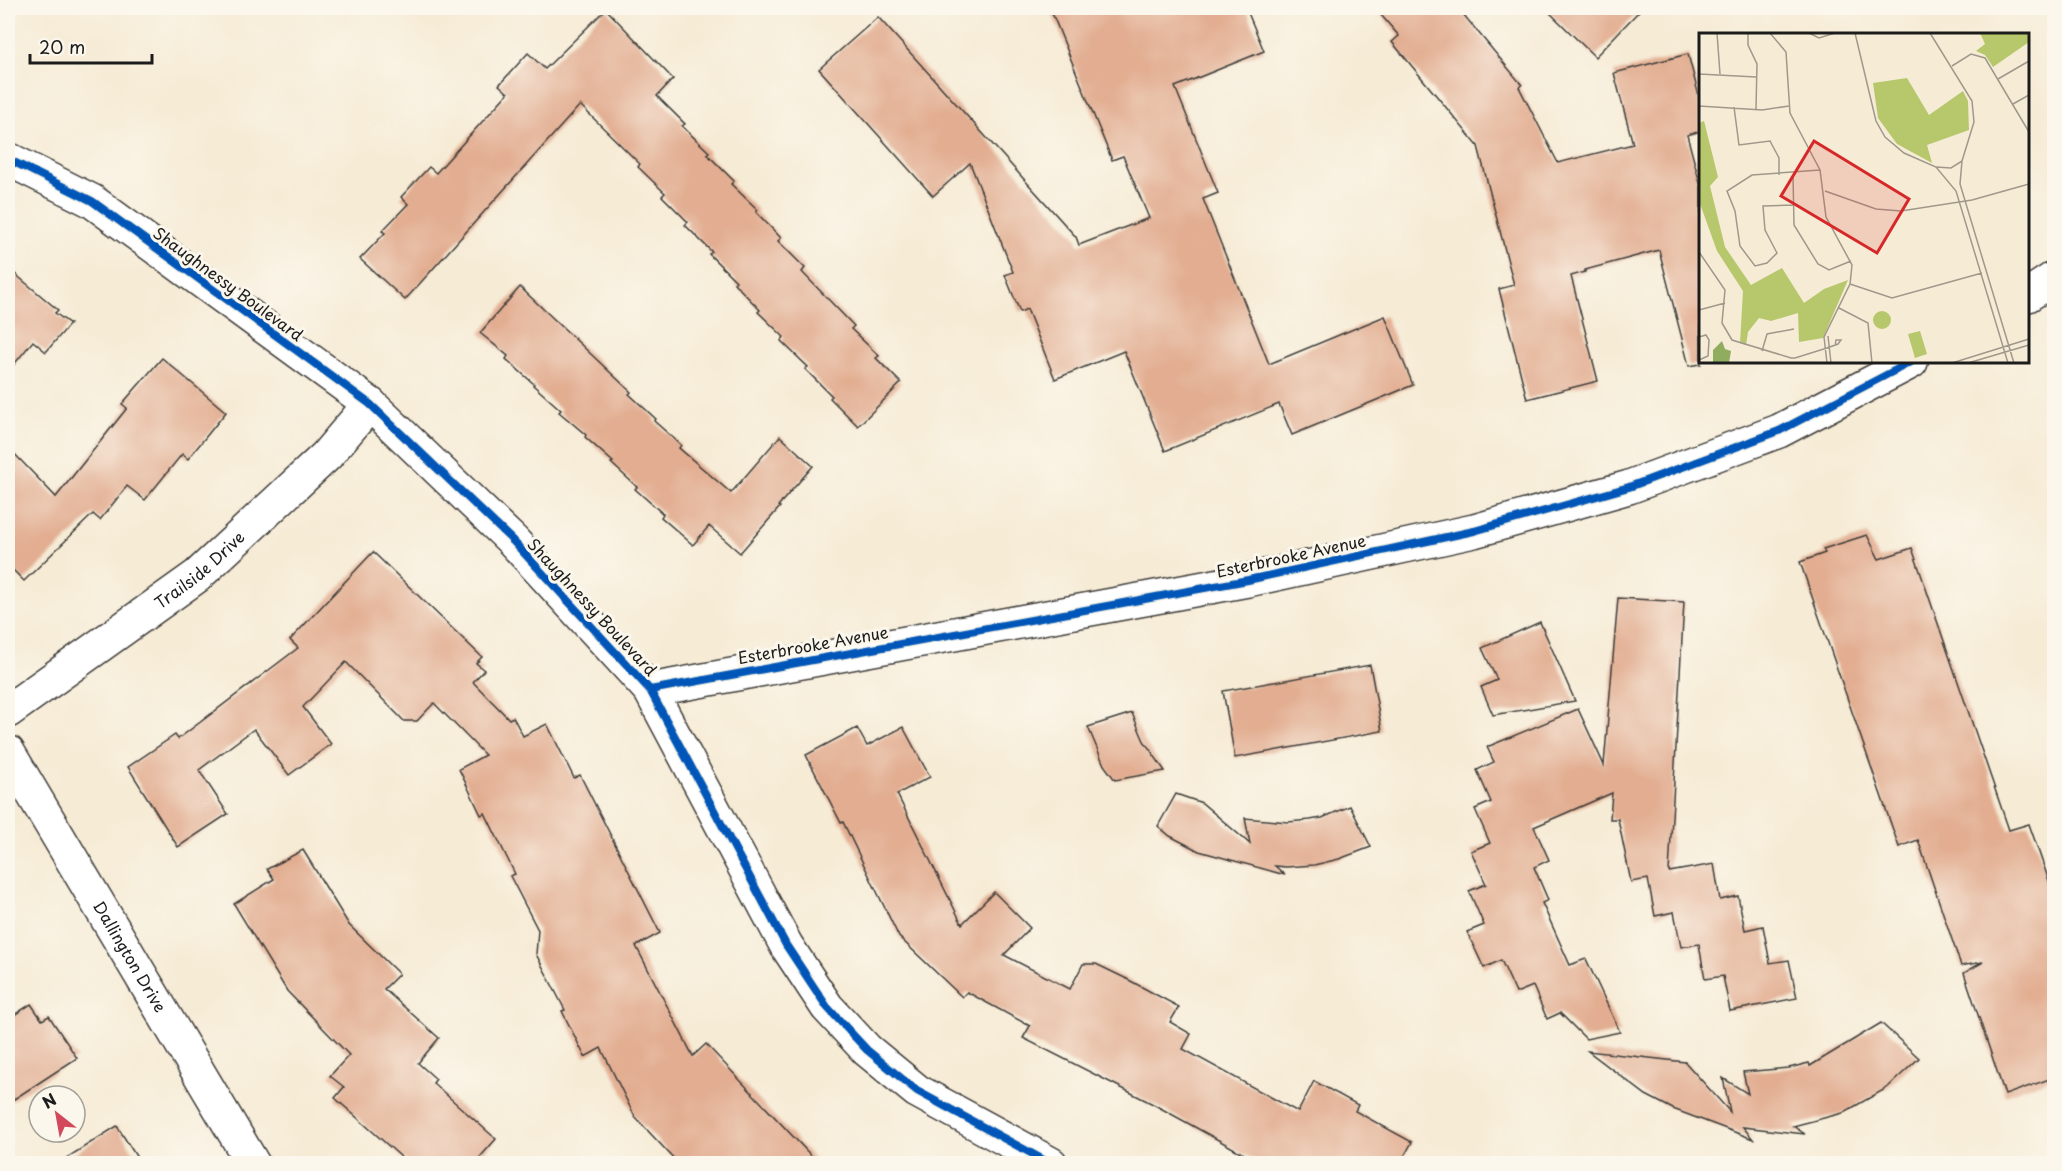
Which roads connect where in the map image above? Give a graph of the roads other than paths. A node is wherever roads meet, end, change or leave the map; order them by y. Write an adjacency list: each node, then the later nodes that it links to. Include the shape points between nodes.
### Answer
1 (8, 159): 5 (street, Shaughnessy Boulevard, via 92,201)
2 (2055, 278): 3 (street)
3 (2029, 294)
4 (1909, 363): 6 (street, Esterbrooke Avenue, via 1779,431 1629,487 1474,531 1248,580)
5 (370, 404): 6 (street, Shaughnessy Boulevard, via 513,541); 7 (street, Trailside Drive, via 338,444 197,576)
6 (650, 690): 10 (street, Shaughnessy Boulevard, via 786,945 827,1006 867,1050 916,1091)
7 (8, 711)
8 (8, 752): 9 (street, Dallington Drive)
9 (253, 1164)
10 (1051, 1164)

